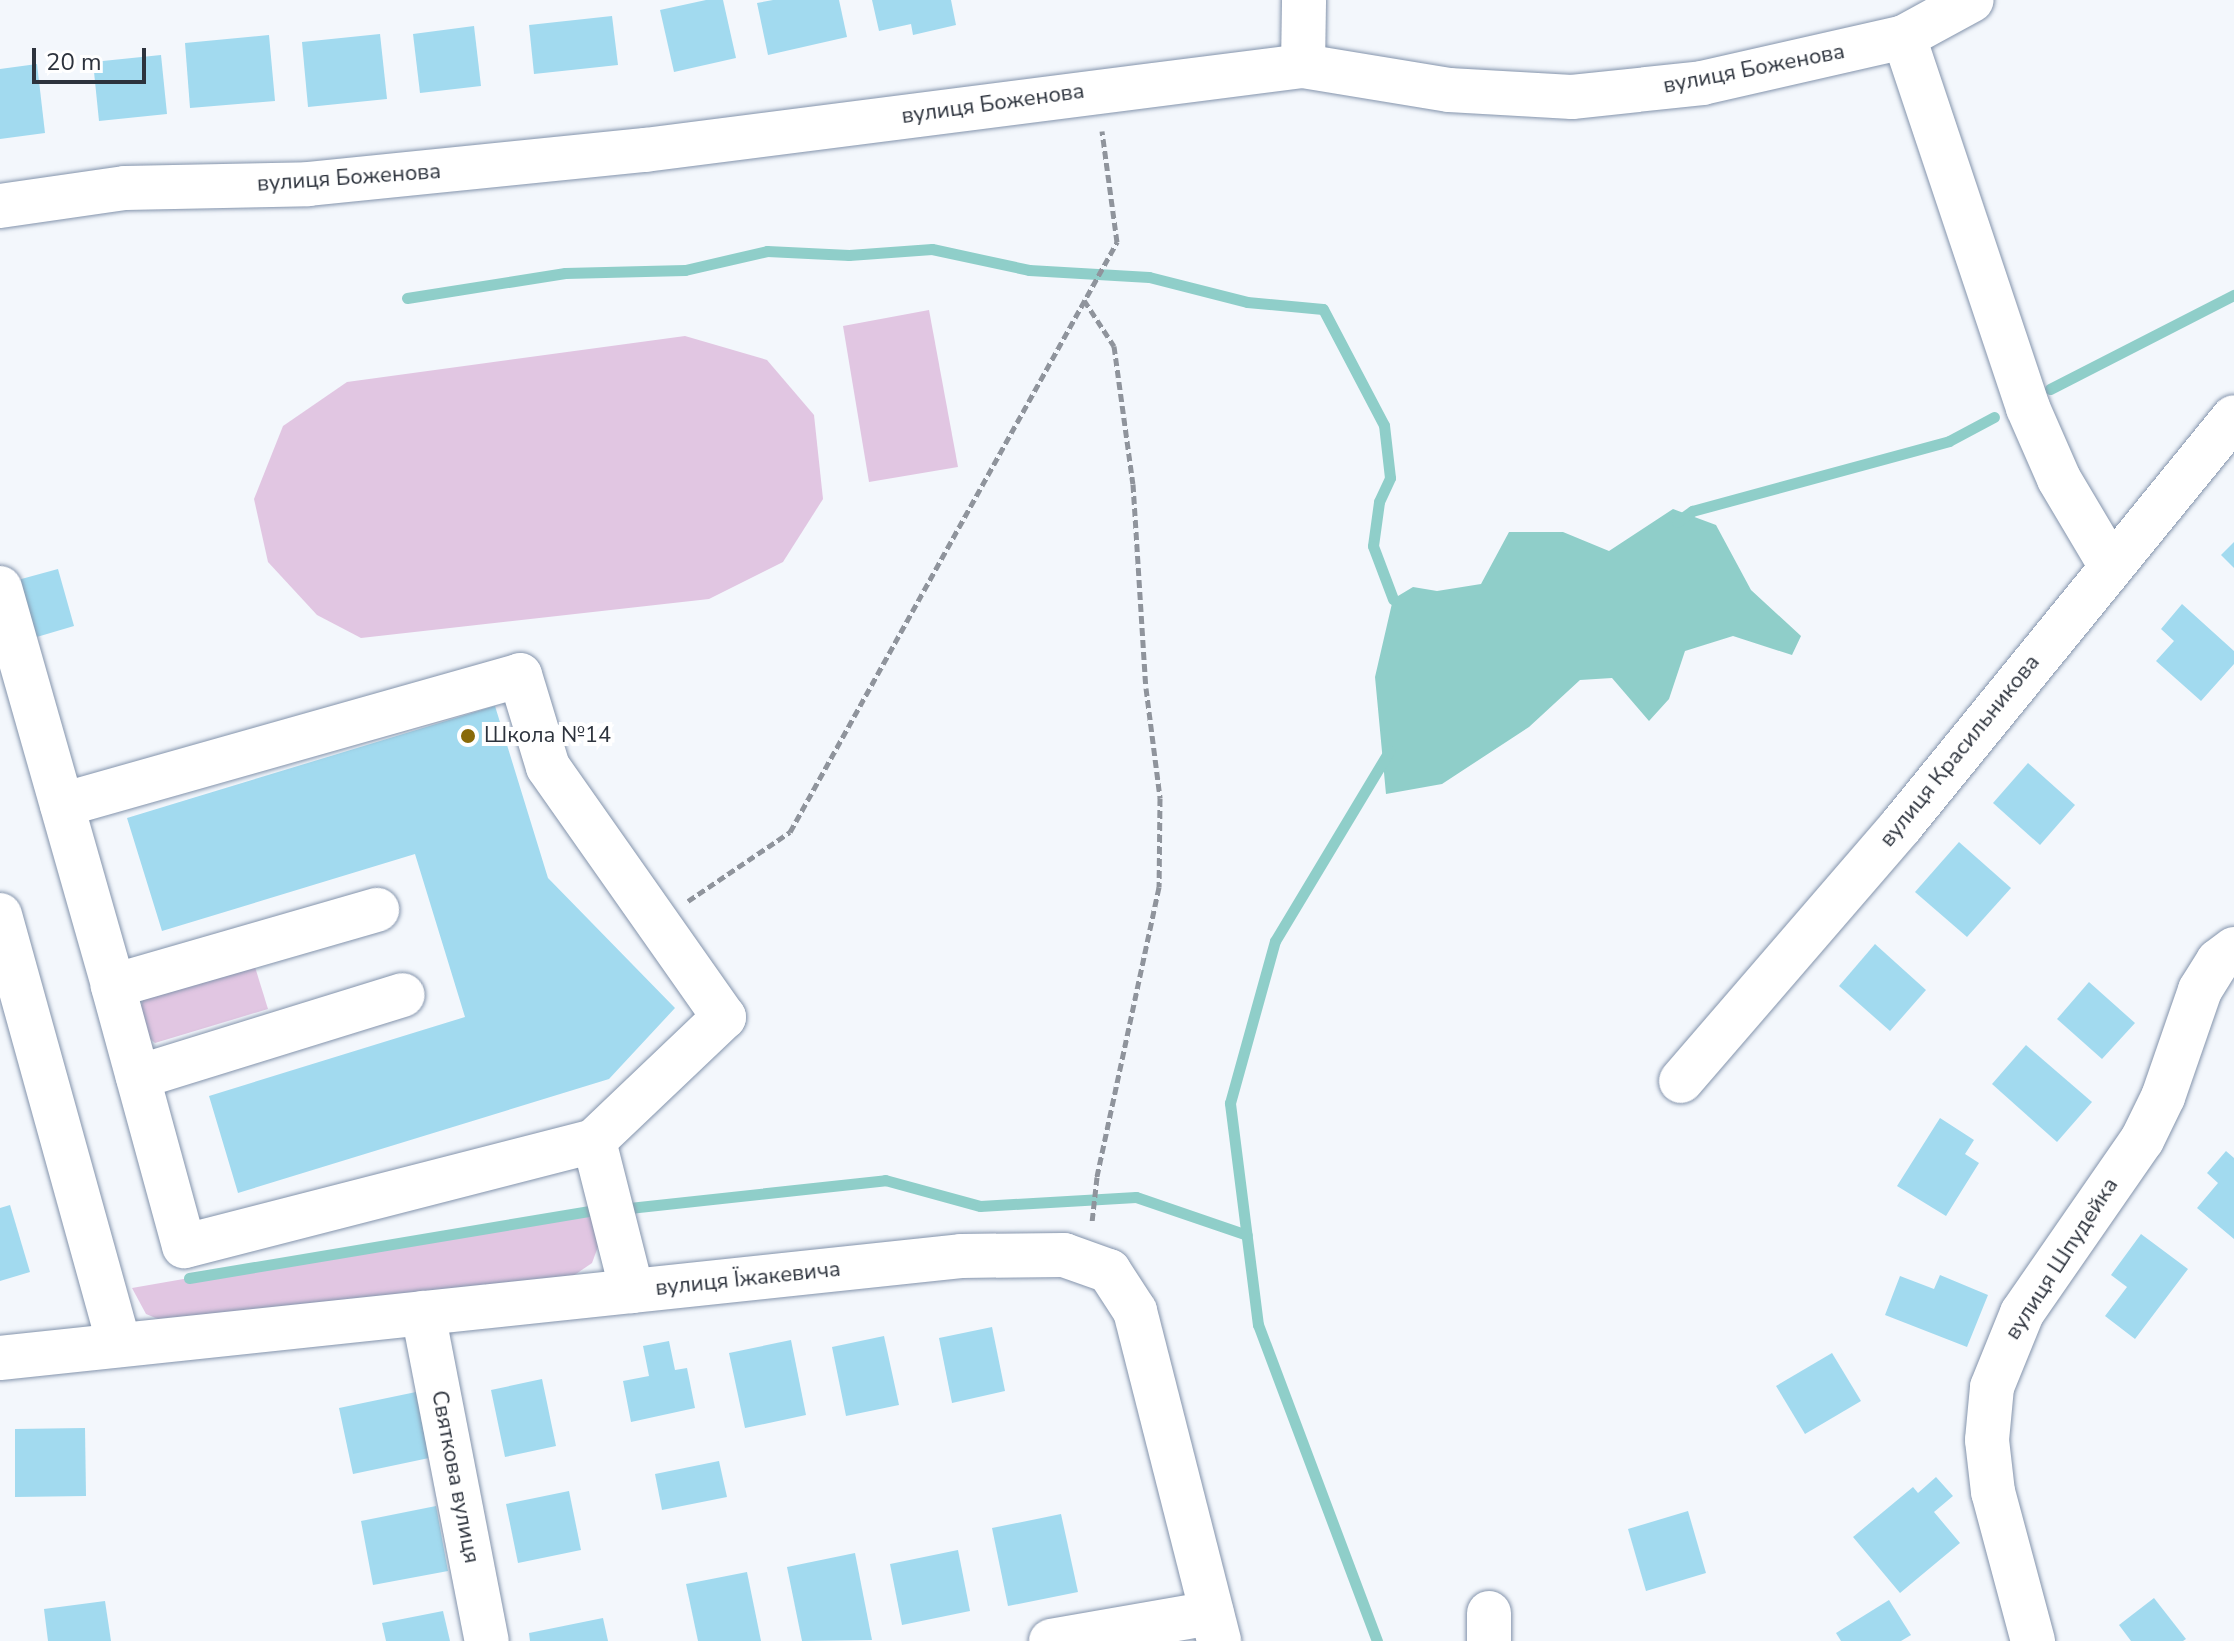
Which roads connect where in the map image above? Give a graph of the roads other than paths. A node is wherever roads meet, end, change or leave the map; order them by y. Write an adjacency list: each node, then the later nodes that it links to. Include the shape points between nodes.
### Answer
1 (1304, 0): 4 (street)
2 (1972, 0): 3 (street, вулиця Боженова)
3 (1904, 37): 4 (street, вулиця Боженова, via 1702,83 1572,97 1449,90); 7 (street, via 2028,408 2059,479)
4 (1303, 66): 5 (street, вулиця Боженова, via 645,150 309,184 125,188)
5 (0, 206)
6 (2234, 417): 7 (street, вулиця Красильникова)
7 (2110, 565): 16 (street, вулиця Красильникова, via 1901,826)
8 (0, 588): 9 (street)
9 (62, 805): 13 (street); 17 (street, via 520,675 548,767 724,1017)
10 (377, 910): 13 (street)
11 (0, 915): 20 (street)
12 (2234, 949): 25 (street, вулиця Шпудейка, via 2218,961 2200,990 2163,1097 2142,1140 2022,1313 1992,1387 1987,1440 1993,1492)
13 (113, 986): 15 (street)
14 (403, 995): 15 (street)
15 (138, 1077): 17 (street, via 184,1246)
16 (1681, 1081)
17 (594, 1141): 18 (street)
18 (632, 1291): 19 (street, вулиця Їжакевича); 22 (street, вулиця Їжакевича, via 961,1256 1064,1255 1109,1271 1135,1311)
19 (423, 1313): 20 (street, вулиця Їжакевича); 23 (street, Святкова вулиця)
20 (119, 1345): 21 (street, вулиця Їжакевича)
21 (0, 1358)
22 (1215, 1627): 24 (street)
23 (487, 1641)
24 (1051, 1641)
25 (2033, 1641)

